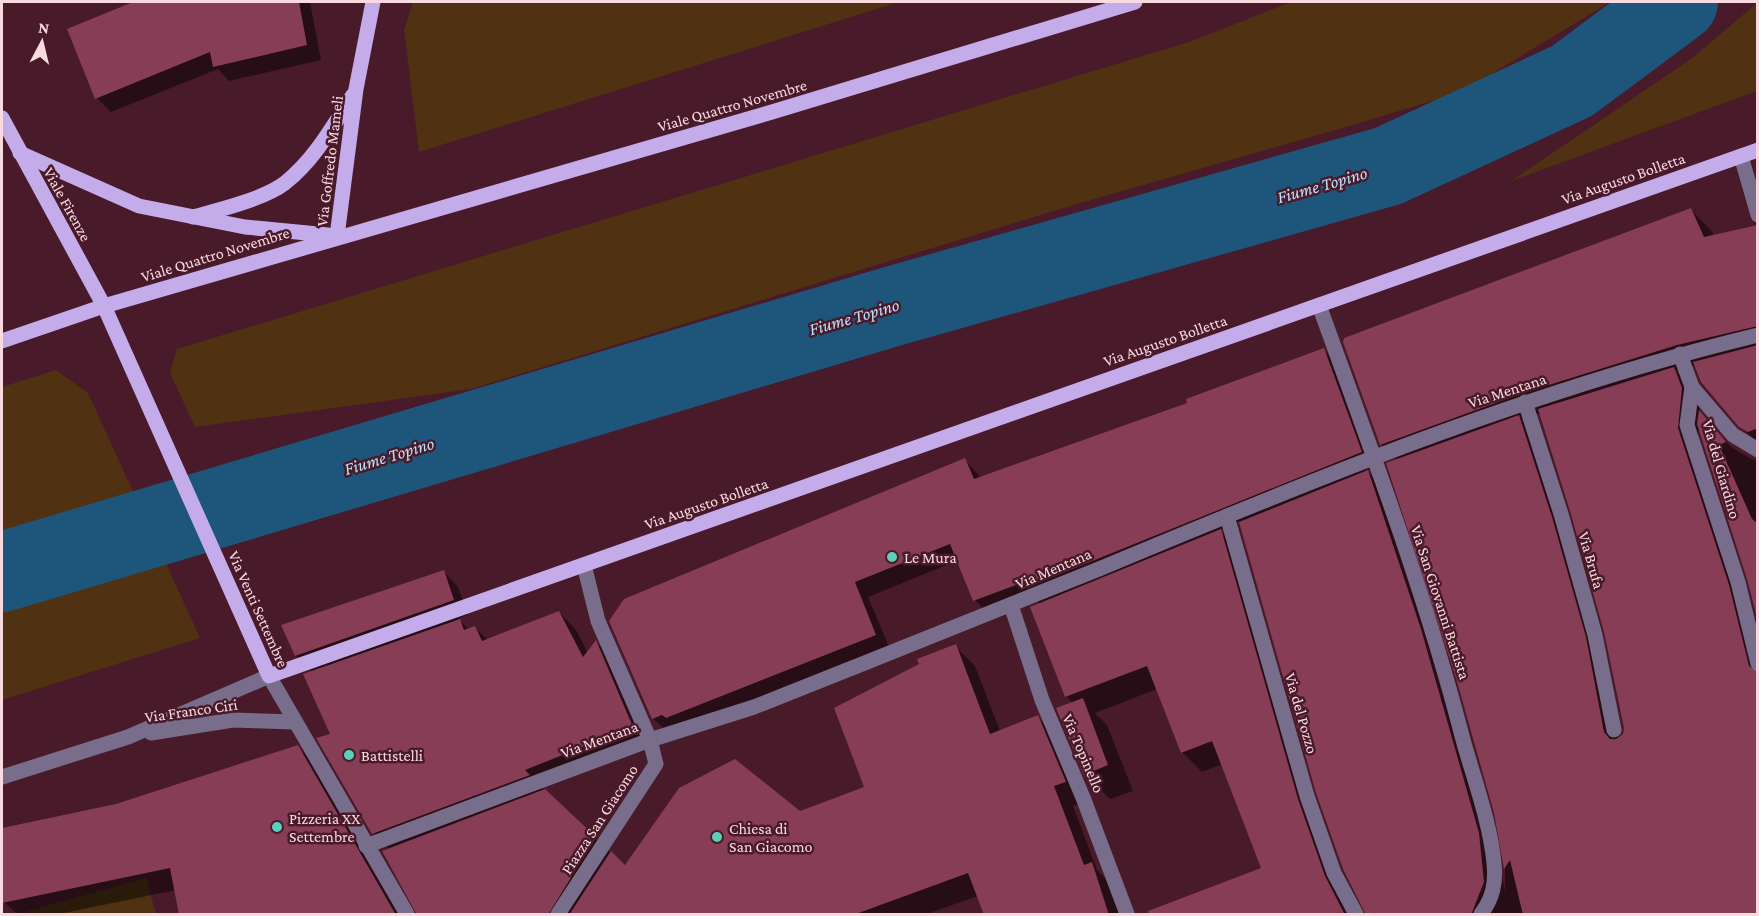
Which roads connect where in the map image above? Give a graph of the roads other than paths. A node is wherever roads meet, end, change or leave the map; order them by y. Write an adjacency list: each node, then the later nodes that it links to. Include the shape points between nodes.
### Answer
1 (372, 2): 3 (main road, Via Goffredo Mameli)
2 (1135, 2): 10 (main road, Viale Quattro Novembre, via 772,112)
3 (356, 89): 9 (main road, Via Goffredo Mameli, via 318,150 283,184 235,206); 10 (main road, Via Goffredo Mameli)
4 (2, 118): 6 (main road, Viale Firenze)
5 (1758, 150): 7 (main road, Via Augusto Bolletta)
6 (20, 153): 9 (main road, Viale Quattro Novembre, via 139,206); 12 (main road, Viale Firenze)
7 (1741, 156): 8 (street); 11 (main road, Via Augusto Bolletta)
8 (1758, 215)
9 (189, 218): 10 (main road, Viale Quattro Novembre)
10 (337, 236): 12 (main road, Viale Quattro Novembre)
11 (1319, 305): 19 (street, Via San Giovanni Battista); 21 (main road, Via Augusto Bolletta)
12 (104, 306): 14 (main road, Viale Quattro Novembre); 24 (main road, Via Venti Settembre)
13 (1758, 335): 15 (street, Via Mentana)
14 (2, 341)
15 (1680, 354): 16 (street); 17 (street, Via Mentana)
16 (1692, 387): 18 (street, via 1732,435); 23 (street, Via del Giardino, via 1687,425 1738,582)
17 (1525, 402): 19 (street, Via Mentana); 26 (street, Via Brufa, via 1594,635)
18 (1758, 450)
19 (1374, 458): 20 (street, Via Mentana); 35 (street, Via San Giovanni Battista, via 1441,656 1491,843 1495,886 1491,902)
20 (1227, 516): 22 (street, Via Mentana); 34 (street, Via del Pozzo, via 1307,796 1334,873)
21 (584, 565): 24 (main road, Via Augusto Bolletta); 28 (street, via 598,621)
22 (1011, 605): 28 (street, Via Mentana, via 754,707); 33 (street, Via Topinello, via 1042,700)
23 (1758, 664)
24 (269, 676): 25 (street, Via Venti Settembre); 27 (street, Via Franco Ciri)
25 (295, 722): 27 (street, Via Franco Ciri, via 233,720); 30 (street, Via Venti Settembre)
26 (1614, 730)
27 (128, 737): 29 (street, Via Franco Ciri)
28 (650, 740): 30 (street, Via Mentana); 32 (street, Piazza San Giacomo, via 656,764)
29 (2, 777)
30 (366, 846): 31 (street, Via Venti Settembre)
31 (406, 915)
32 (558, 915)
33 (1127, 915)
34 (1356, 915)
35 (1481, 915)

